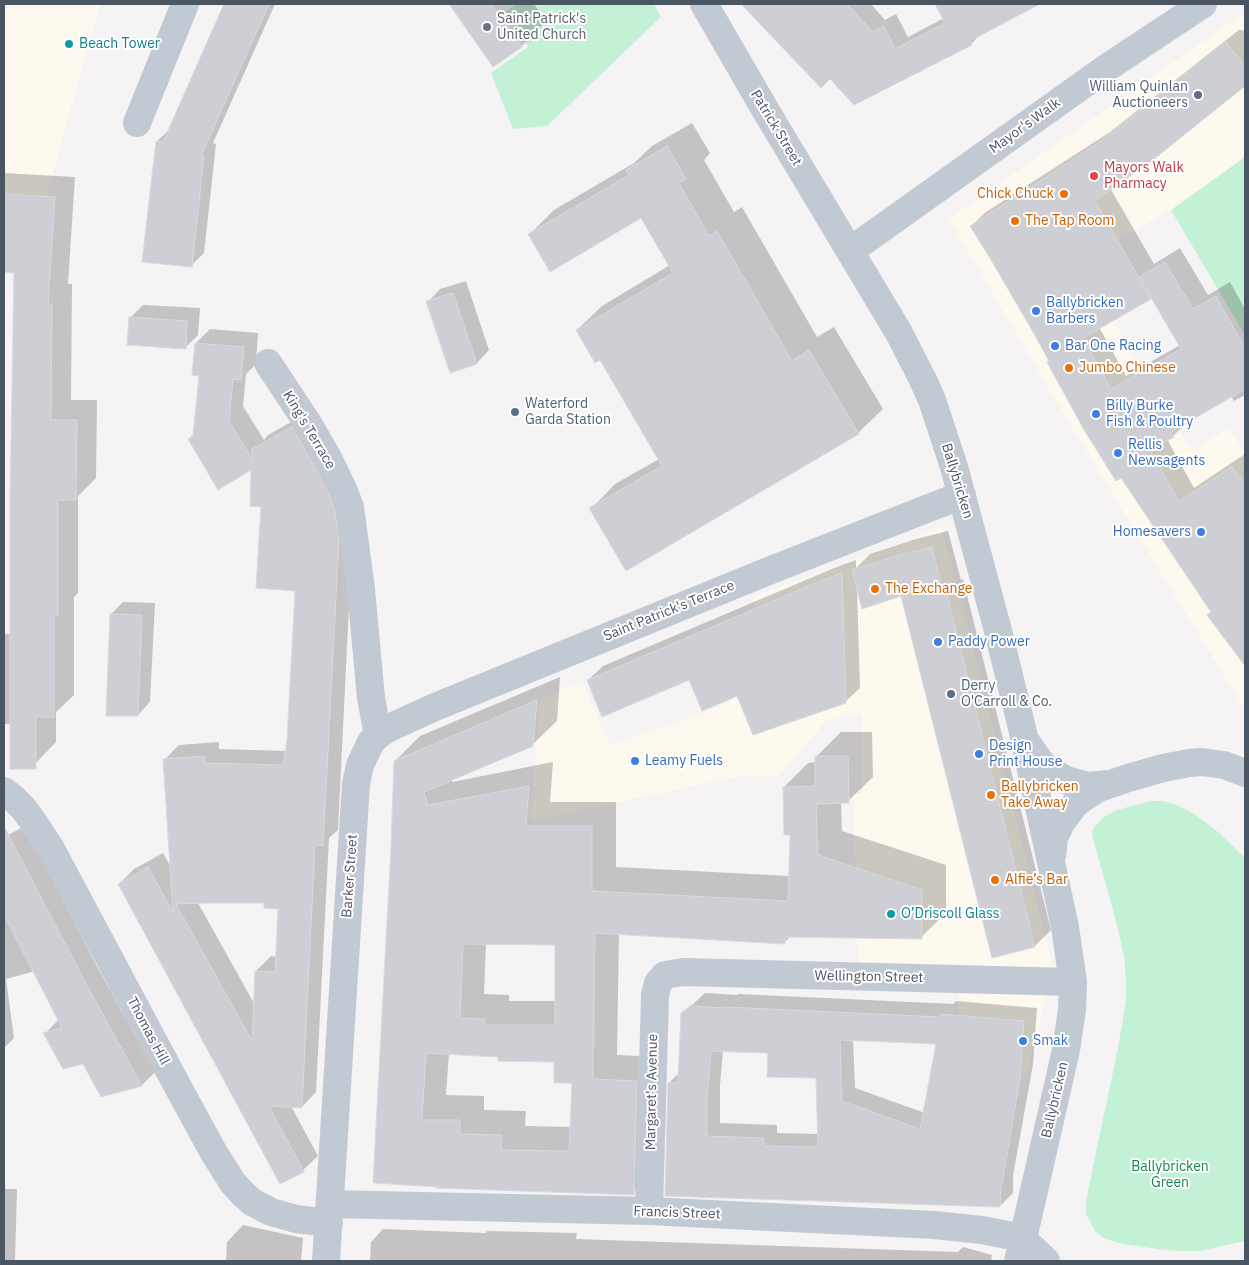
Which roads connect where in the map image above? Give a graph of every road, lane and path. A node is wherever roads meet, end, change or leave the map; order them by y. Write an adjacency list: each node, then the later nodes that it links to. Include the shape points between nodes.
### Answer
1 (186, 4): 4 (street)
2 (704, 4): 5 (street, Patrick Street)
3 (1203, 4): 5 (street, Mayor's Walk, via 1105,69)
4 (137, 123)
5 (850, 250): 7 (street, Ballybricken, via 926,387)
6 (268, 363): 9 (street, King's Terrace, via 308,425 347,498)
7 (962, 495): 8 (street, Ballybricken); 9 (street, Saint Patrick's Terrace, via 435,706)
8 (1022, 728): 11 (street, Ballybricken, via 1031,750 1056,775 1088,786); 13 (street, Ballybricken)
9 (378, 735): 17 (street, Barker Street, via 365,753 356,784)
10 (1244, 771): 11 (street, Ballybricken, via 1213,763 1189,763)
11 (1111, 784): 13 (street, Ballybricken, via 1075,804 1061,822 1052,848)
12 (4, 791): 17 (street, Thomas Hill, via 24,809 51,848 182,1096 233,1183 252,1202 270,1212 296,1219)
13 (1053, 869): 15 (street, Ballybricken, via 1066,927)
14 (665, 975): 15 (street, Wellington Street, via 683,972); 16 (street, Margaret's Avenue, via 658,983 655,1000)
15 (1073, 982): 18 (street, Ballybricken, via 1066,1050)
16 (649, 1211): 17 (street, Francis Street); 18 (street, Francis Street, via 982,1230)
17 (329, 1214): 19 (street, Barker Street)
18 (1020, 1250): 20 (street)
19 (326, 1261)
20 (1046, 1261)

